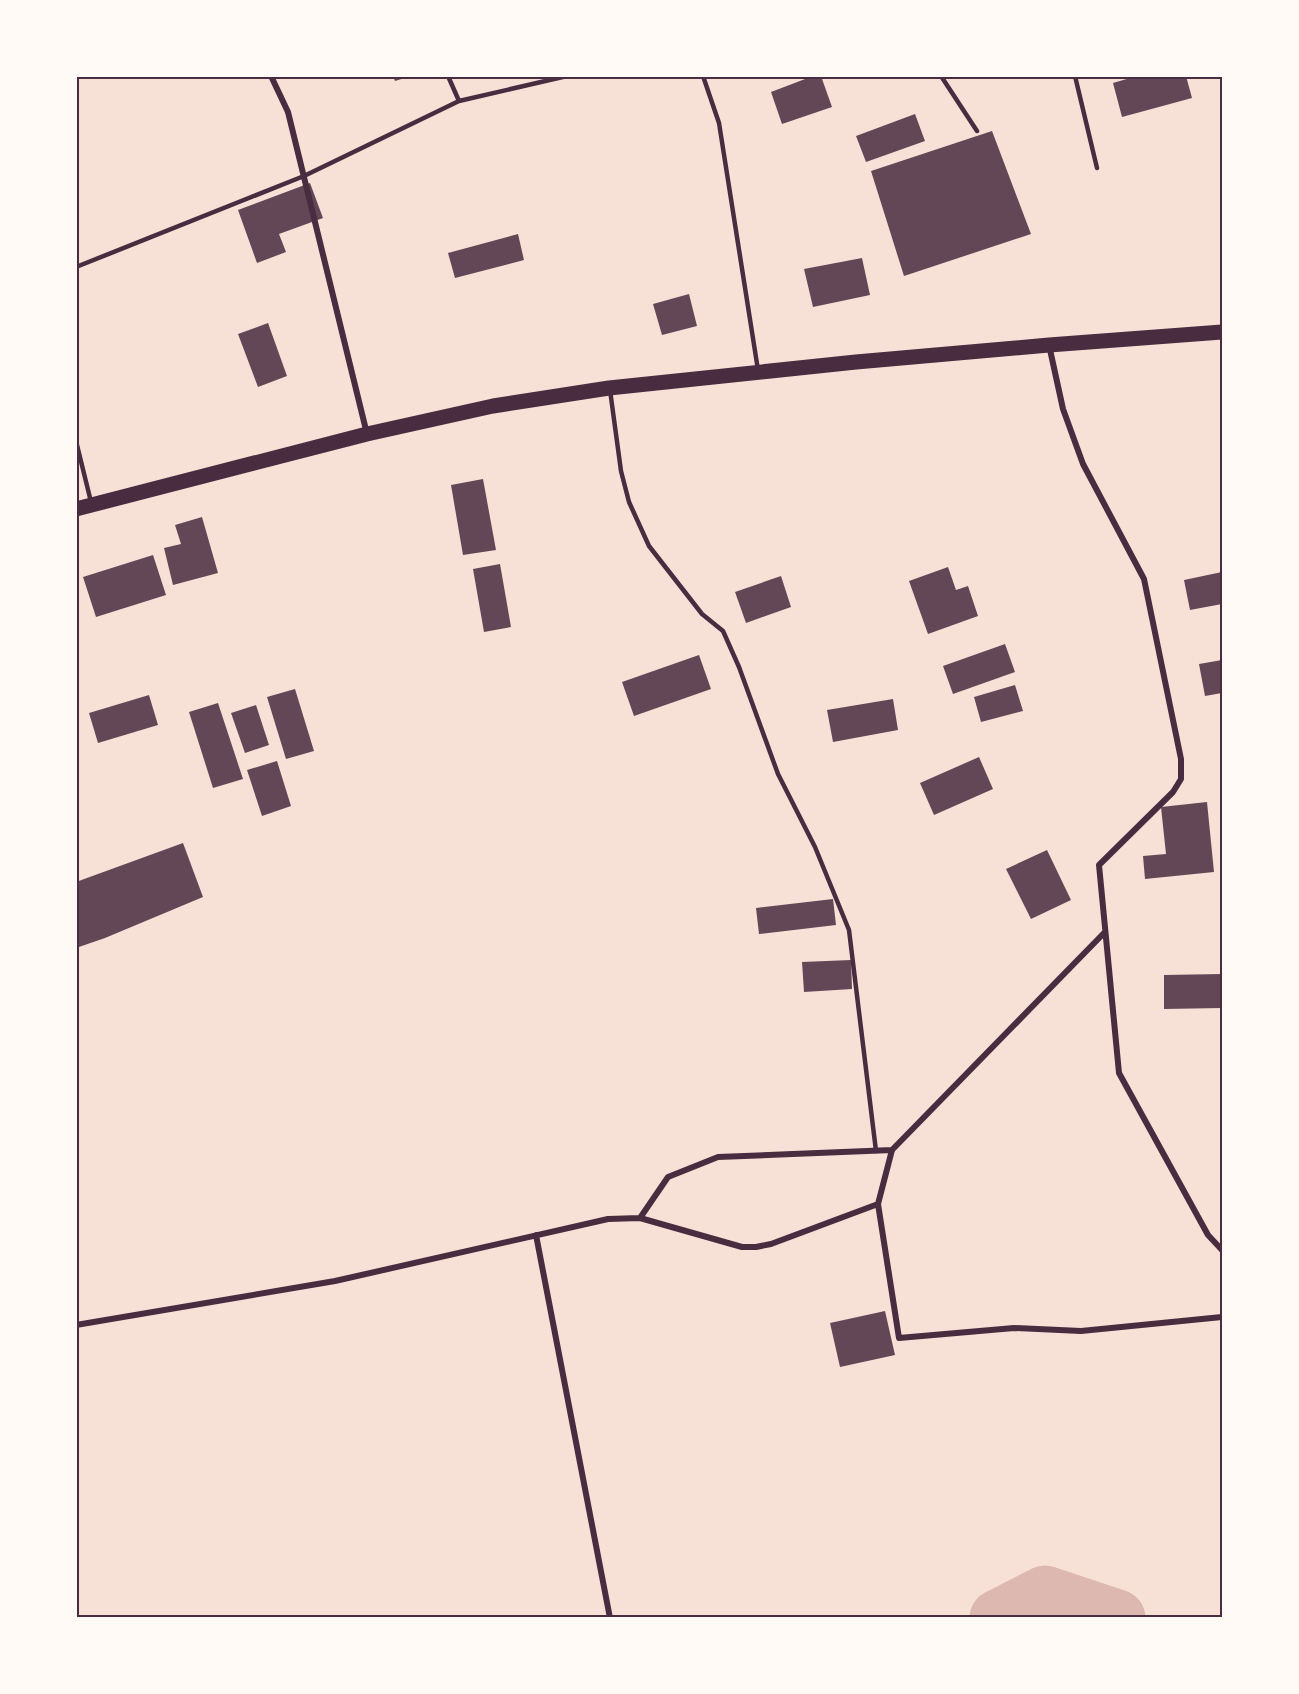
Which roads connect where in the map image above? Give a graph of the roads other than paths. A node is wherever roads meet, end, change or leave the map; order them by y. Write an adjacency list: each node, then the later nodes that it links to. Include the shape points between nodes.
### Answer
1 (271, 76): 10 (street, via 288,112)
2 (448, 76): 7 (lane)
3 (567, 76): 7 (lane)
4 (703, 76): 14 (lane, via 719,123)
5 (941, 76): 8 (lane)
6 (1075, 76): 9 (lane)
7 (459, 101): 10 (lane)
8 (977, 131)
9 (1098, 168)
10 (304, 176): 11 (lane); 16 (street)
11 (76, 267)
12 (1222, 332): 13 (main road)
13 (1049, 345): 14 (main road); 20 (street, via 1063,409 1083,465 1144,579 1181,759 1181,779 1173,792 1099,865)
14 (759, 373): 15 (main road)
15 (609, 388): 16 (main road, via 493,406); 22 (lane, via 629,502 649,546 702,614 723,631 778,774 815,847 849,930)
16 (367, 434): 18 (main road)
17 (76, 441): 18 (lane)
18 (92, 505): 19 (main road)
19 (76, 509)
20 (1105, 932): 21 (street); 26 (street, via 1119,1073 1208,1235)
21 (892, 1150): 22 (street); 23 (street)
22 (876, 1151): 24 (street, via 718,1157 668,1177)
23 (878, 1204): 24 (street, via 756,1247 742,1247); 27 (street, via 899,1338 1014,1328 1081,1331)
24 (640, 1218): 25 (street, via 608,1219)
25 (536, 1236): 28 (street, via 335,1281); 29 (street)
26 (1222, 1250)
27 (1222, 1317)
28 (76, 1325)
29 (610, 1617)

